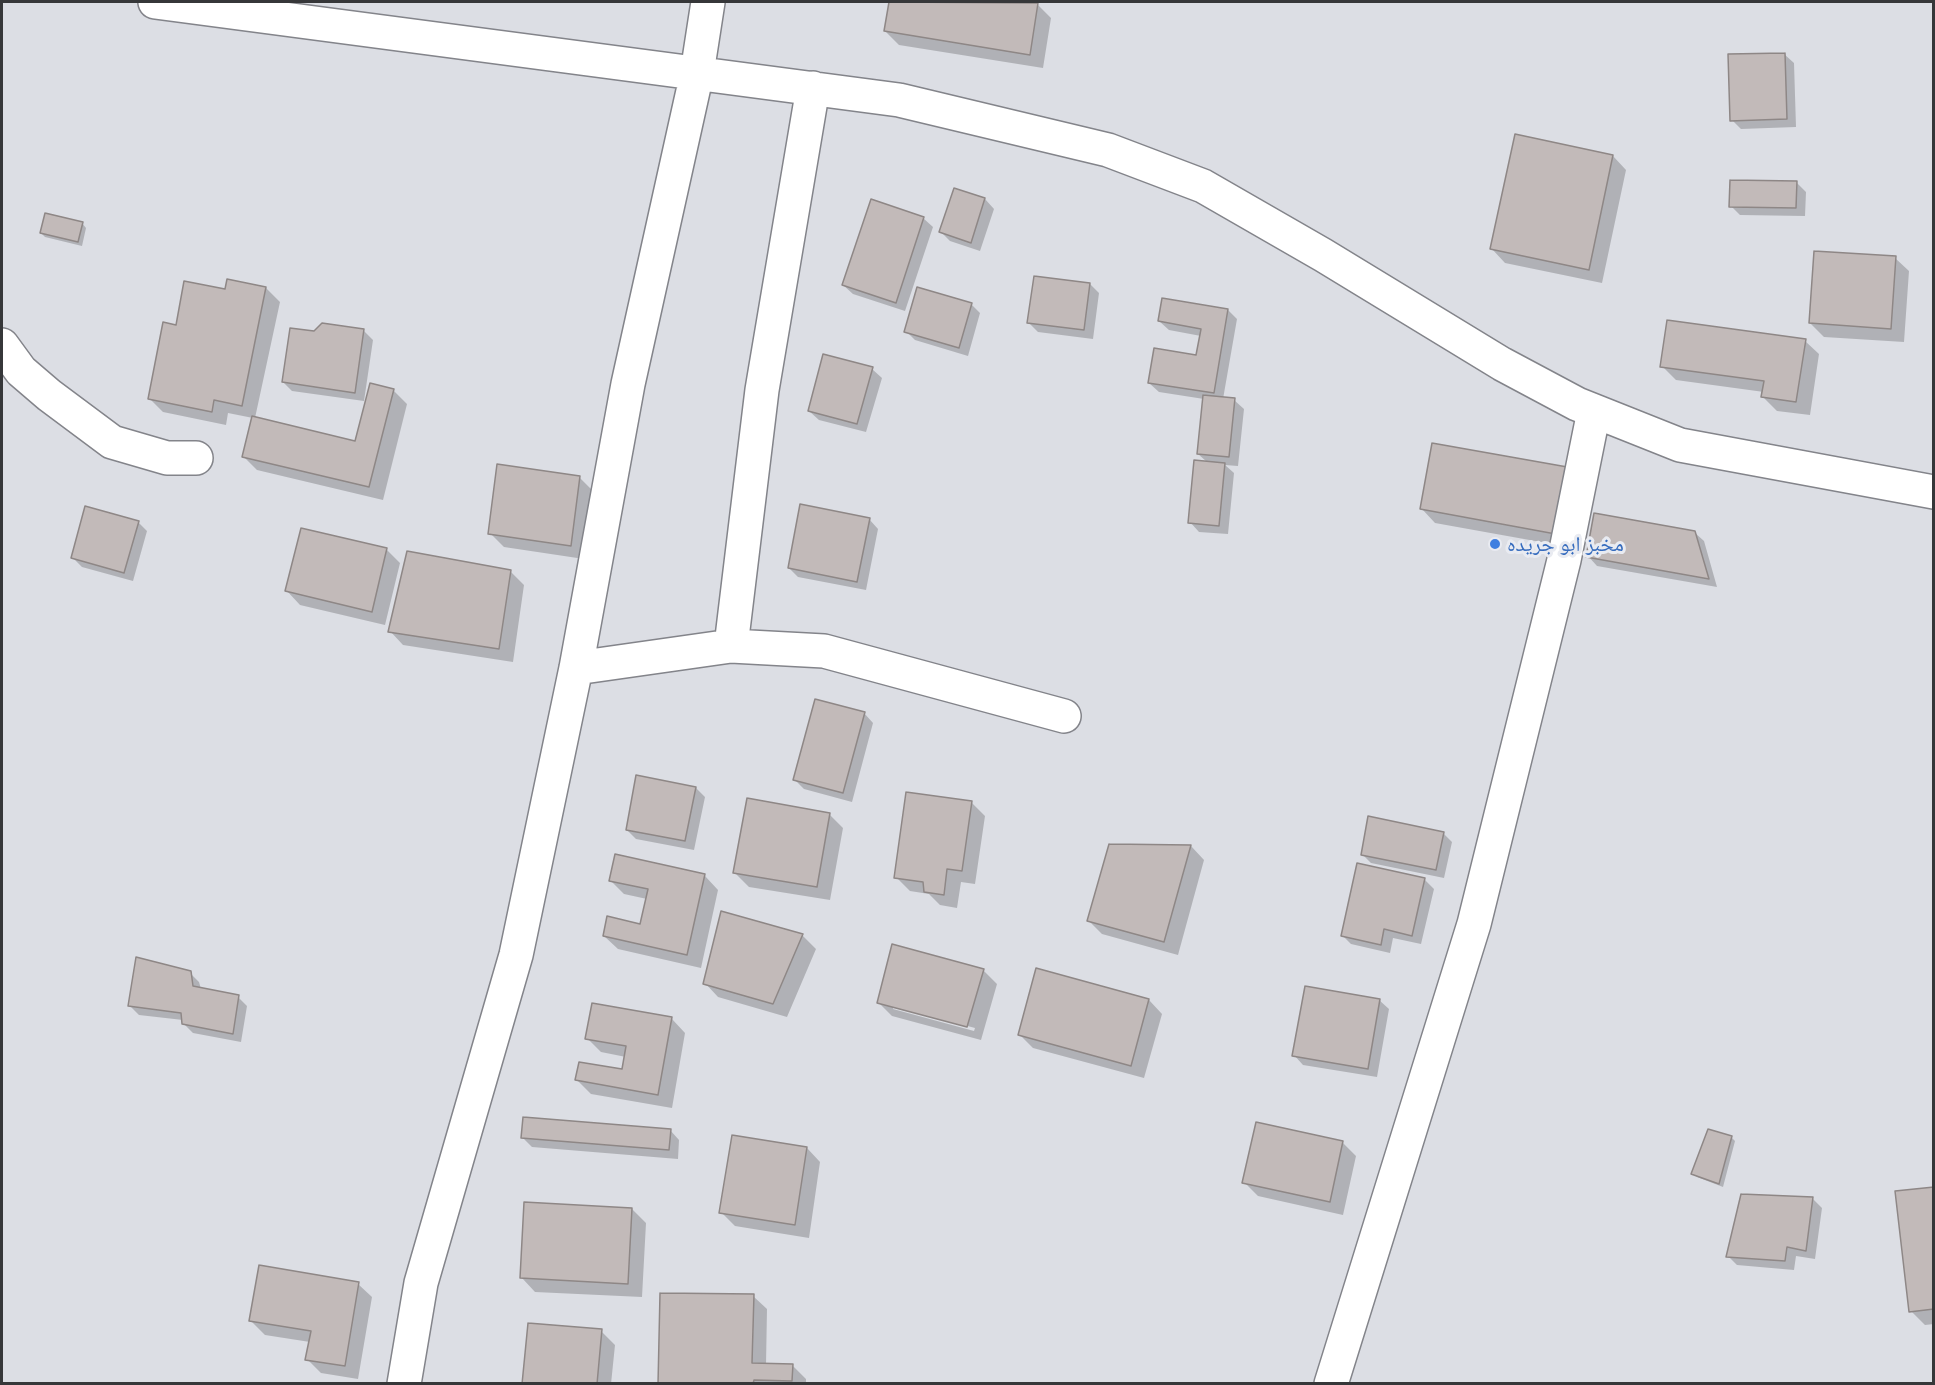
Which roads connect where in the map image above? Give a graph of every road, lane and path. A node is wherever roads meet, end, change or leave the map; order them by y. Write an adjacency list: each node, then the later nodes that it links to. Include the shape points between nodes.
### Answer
1 (155, 2): 3 (street)
2 (708, 2): 3 (street)
3 (697, 73): 4 (street); 10 (street, via 628,384)
4 (813, 88): 6 (street, via 900,100 1108,150 1203,186 1502,364); 9 (street, via 762,390)
5 (2, 345): 7 (street, via 21,371 112,442 167,458)
6 (1594, 411): 8 (street, via 1680,445); 13 (street, via 1564,560 1474,924)
7 (196, 458)
8 (1934, 492)
9 (731, 646): 10 (street); 11 (street, via 824,651)
10 (576, 668): 12 (street, via 516,955 422,1283)
11 (1064, 716)
12 (404, 1383)
13 (1331, 1383)

